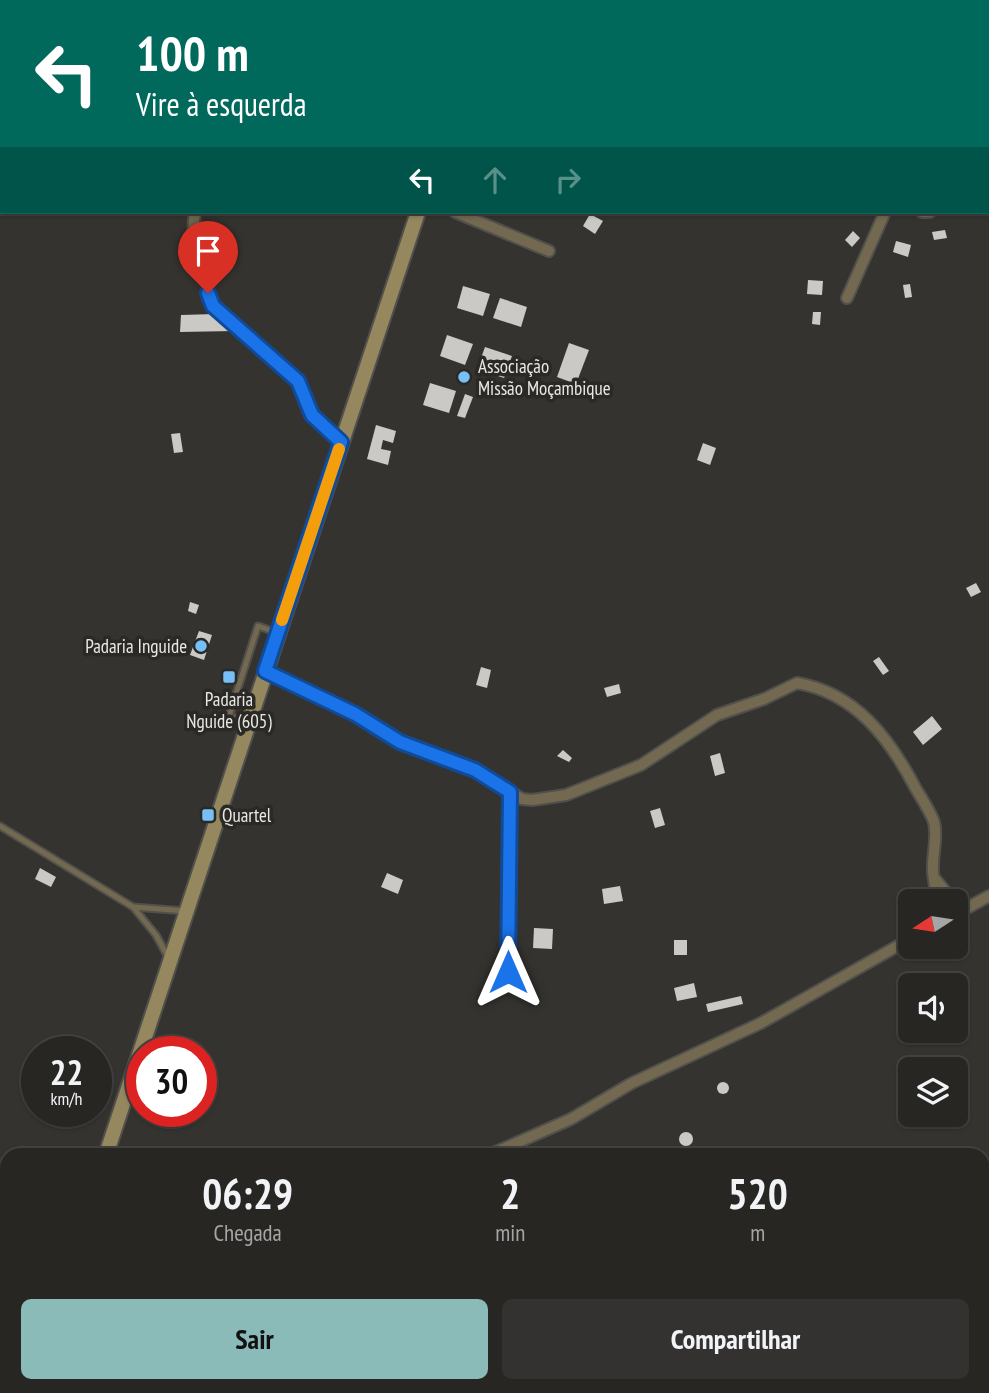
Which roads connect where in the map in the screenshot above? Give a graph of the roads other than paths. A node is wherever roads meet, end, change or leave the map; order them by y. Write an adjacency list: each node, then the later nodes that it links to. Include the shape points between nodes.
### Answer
1 (195, 214): 7 (street, via 194,243 209,300 298,381 312,415)
2 (417, 214): 7 (street)
3 (460, 214): 5 (street)
4 (884, 214): 6 (street)
5 (549, 251)
6 (847, 298)
7 (341, 442): 8 (street)
8 (278, 633): 9 (street); 10 (lane, via 258,626 254,637 229,716)
9 (265, 671): 10 (street); 11 (street, via 355,714 400,742 475,770)
10 (248, 723): 19 (street)
11 (510, 792): 13 (street, via 532,800 566,795 651,759 717,715 797,683 809,685 835,693 869,719 905,768 934,821); 22 (street)
12 (0, 826): 17 (lane)
13 (934, 877): 14 (street); 15 (street)
14 (936, 889)
15 (944, 889)
16 (989, 896): 18 (street)
17 (133, 907): 19 (lane); 21 (lane)
18 (968, 907)
19 (186, 911): 21 (street)
20 (898, 946): 24 (street, via 761,1023)
21 (170, 961): 23 (street)
22 (508, 972)
23 (108, 1148)
24 (505, 1148)

